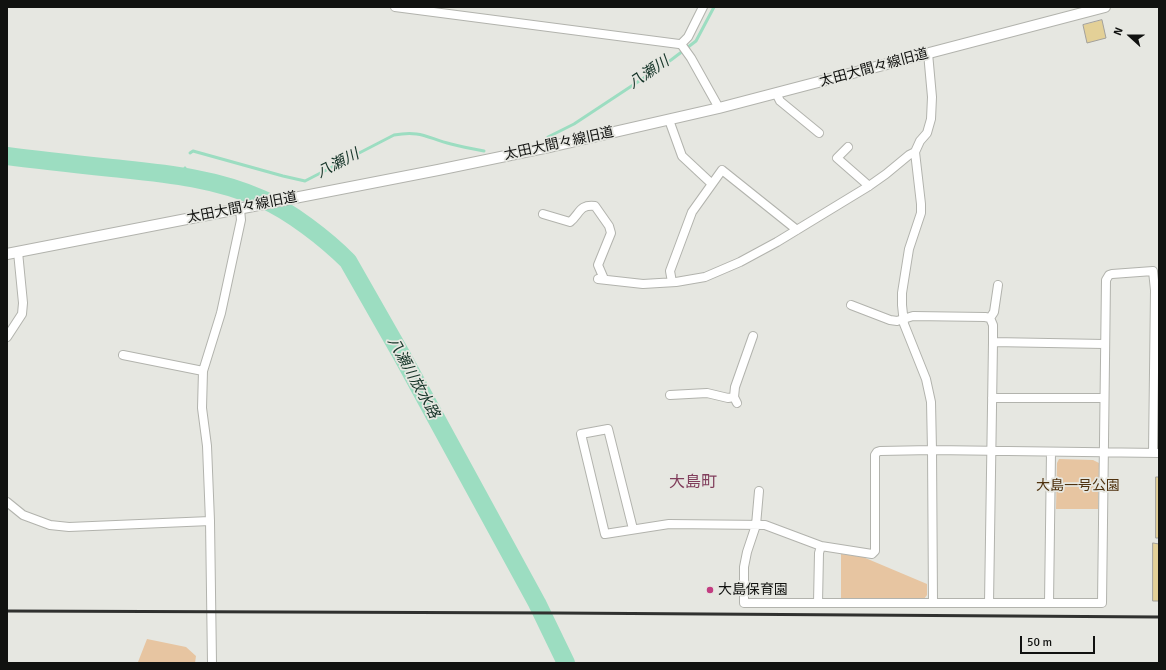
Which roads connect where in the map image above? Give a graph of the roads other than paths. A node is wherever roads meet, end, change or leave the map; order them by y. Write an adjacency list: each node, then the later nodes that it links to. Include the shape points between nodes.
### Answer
1 (395, 7): 4 (street)
2 (703, 7): 4 (street)
3 (1105, 7): 5 (street, 太田大間々線旧道)
4 (682, 44): 7 (street)
5 (928, 53): 6 (street, 太田大間々線旧道); 11 (street, via 931,119 927,133)
6 (776, 93): 7 (street, 太田大間々線旧道); 9 (street, via 780,101)
7 (719, 108): 8 (street, 太田大間々線旧道)
8 (669, 120): 12 (street, via 682,156); 14 (street, 太田大間々線旧道, via 438,170)
9 (820, 133)
10 (848, 148): 13 (street, via 837,158)
11 (915, 152): 13 (street); 24 (street, via 921,212 909,248 902,293)
12 (712, 184): 16 (street, via 722,170); 19 (street, via 692,212 670,271)
13 (869, 186): 16 (street)
14 (245, 208): 17 (street, 太田大間々線旧道); 31 (street, via 221,313)
15 (543, 214): 19 (street, via 570,222 582,208 587,205 595,206 611,233 598,265 601,279 643,284)
16 (797, 230): 19 (street, via 740,262 705,277)
17 (18, 252): 18 (street, 太田大間々線旧道); 26 (street, via 22,314)
18 (7, 254)
19 (672, 282)
20 (998, 285): 23 (street, via 994,312)
21 (1157, 290): 28 (street, via 1153,271 1109,275 1106,280); 29 (street)
22 (851, 305): 24 (street, via 890,320)
23 (990, 318): 24 (street, via 913,316); 27 (street, via 993,325)
24 (904, 319): 36 (street, via 929,389)
25 (753, 336): 32 (street, via 735,387 736,400 707,393)
26 (7, 337)
27 (993, 342): 28 (street); 33 (street)
28 (1104, 344): 34 (street)
29 (1157, 346): 35 (street)
30 (123, 355): 31 (street)
31 (203, 371): 43 (street, via 202,408 207,446)
32 (670, 395)
33 (992, 398): 34 (street); 37 (street)
34 (1104, 398): 39 (street)
35 (1156, 400): 40 (street)
36 (932, 450): 37 (street); 46 (street, via 877,452 875,455 875,551 872,554); 49 (street)
37 (991, 452): 38 (street); 47 (street)
38 (1051, 452): 39 (street); 50 (street)
39 (1104, 452): 40 (street); 50 (street, via 1102,603)
40 (1156, 453)
41 (759, 491): 44 (street)
42 (7, 502): 43 (street, via 23,515 50,525 69,527)
43 (210, 521): 51 (street)
44 (756, 525): 45 (street, via 669,524); 46 (street, via 765,525); 48 (street, via 744,567 744,603)
45 (633, 529): 45 (street, via 608,429 581,434 605,534)
46 (821, 546): 48 (street)
47 (989, 602): 49 (street); 50 (street)
48 (818, 603): 49 (street)
49 (933, 603)
50 (1049, 603)
51 (212, 663)

